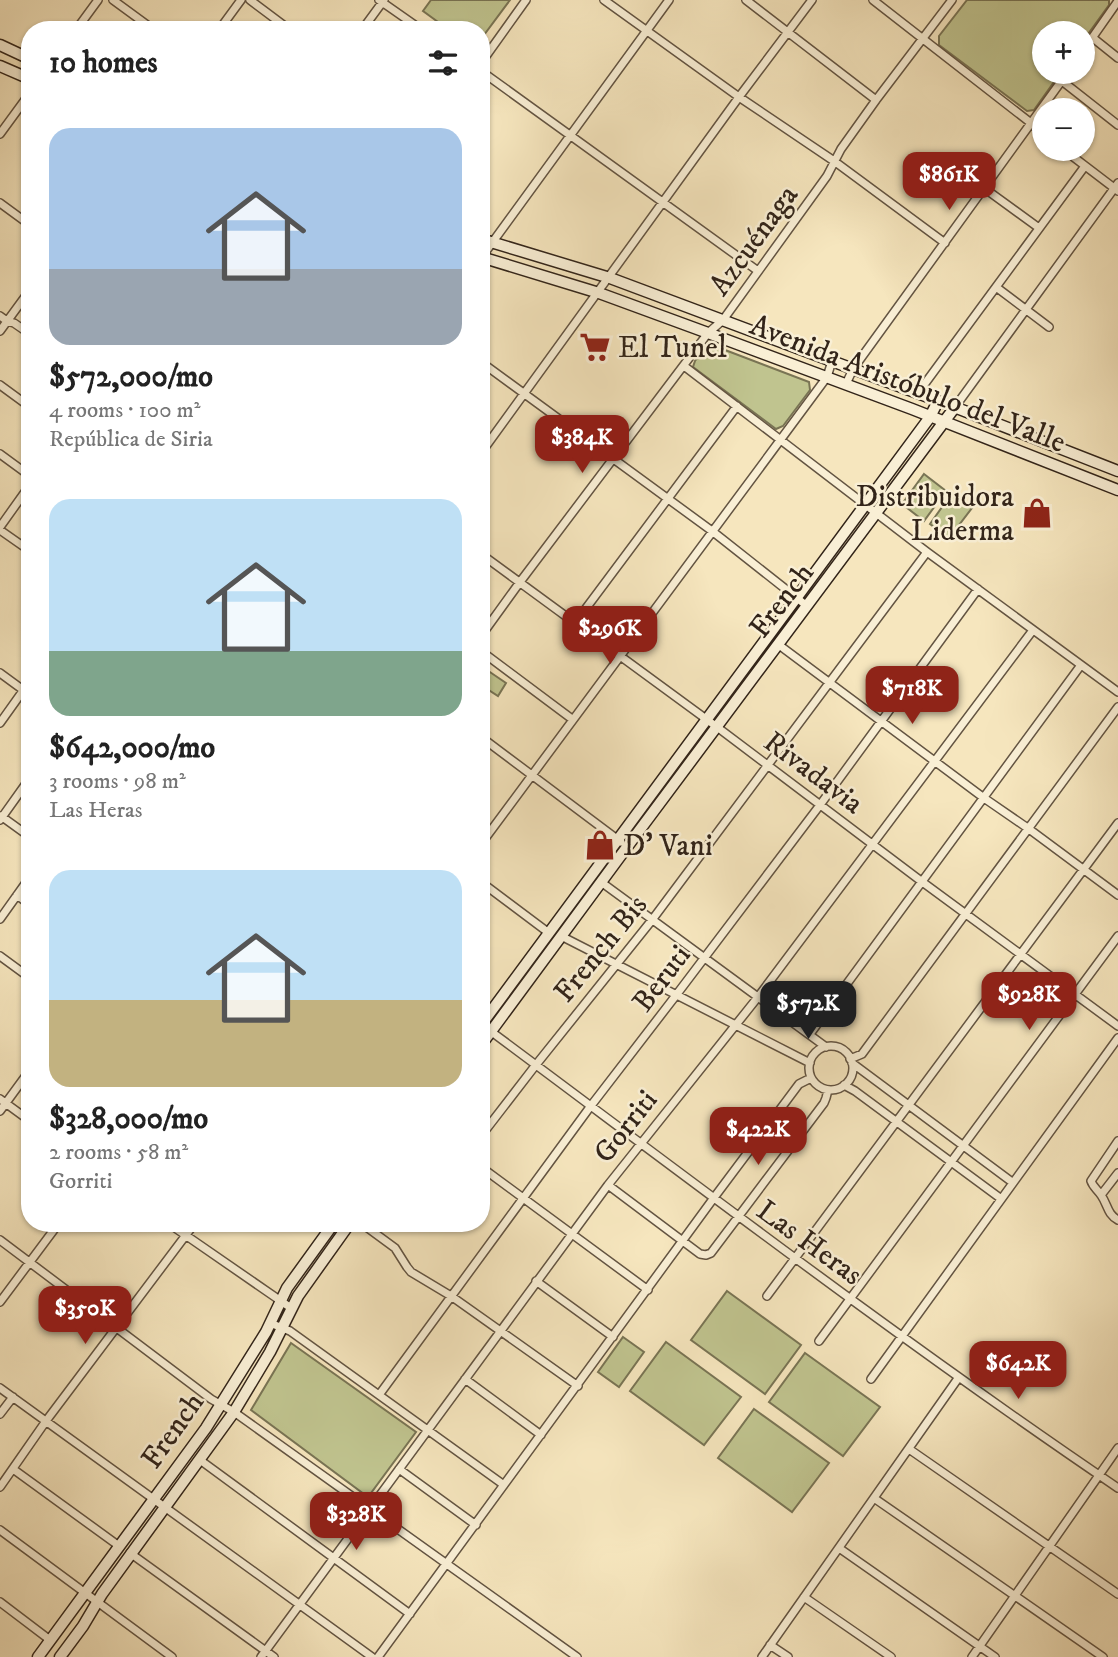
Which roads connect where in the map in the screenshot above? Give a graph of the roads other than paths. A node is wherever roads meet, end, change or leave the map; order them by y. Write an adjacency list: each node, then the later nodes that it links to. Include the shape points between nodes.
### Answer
1 (98, 0): 14 (street)
2 (113, 0): 15 (street)
3 (241, 0): 16 (street)
4 (250, 0): 17 (street)
5 (526, 0): 26 (street)
6 (604, 0): 20 (street)
7 (669, 0): 20 (street)
8 (746, 0): 21 (street)
9 (812, 0): 21 (street)
10 (873, 0): 23 (street)
11 (952, 0): 23 (street, Azcuénaga)
12 (382, 1): 18 (street); 19 (street)
13 (1118, 1): 22 (street)
14 (83, 21)
15 (142, 21)
16 (226, 21)
17 (278, 21)
18 (368, 21)
19 (410, 21)
20 (646, 31): 34 (street); 40 (street)
21 (787, 32): 34 (street); 35 (street)
22 (1095, 35)
23 (922, 39): 35 (street, Azcuénaga); 37 (street)
24 (1095, 40): 28 (street)
25 (0, 45): 27 (main road)
26 (490, 50)
27 (21, 55)
28 (1118, 58)
29 (0, 66): 30 (main road)
30 (21, 75)
31 (490, 77): 40 (street)
32 (1060, 84): 37 (street)
33 (1066, 84): 38 (street)
34 (740, 97): 41 (street); 46 (street)
35 (876, 100): 41 (street, Azcuénaga)
36 (21, 105): 39 (street)
37 (1031, 124): 45 (street)
38 (1118, 125)
39 (0, 134)
40 (570, 135): 46 (street); 50 (street)
41 (834, 161): 51 (street); 54 (street, Azcuénaga)
42 (1079, 161): 43 (street)
43 (1085, 166): 44 (street); 49 (street)
44 (1117, 187): 59 (street, French)
45 (984, 188): 49 (street); 51 (street)
46 (665, 202): 54 (street); 55 (street)
47 (0, 203): 48 (street)
48 (21, 218)
49 (1039, 228): 56 (street)
50 (492, 242): 52 (street); 55 (main road, Avenida Aristóbulo del Valle)
51 (945, 243): 69 (street)
52 (490, 245)
53 (490, 261): 57 (main road, Avenida Aristóbulo del Valle)
54 (758, 271): 61 (street, Azcuénaga)
55 (610, 278): 57 (street); 61 (main road, Avenida Aristóbulo del Valle)
56 (996, 287): 59 (street); 73 (street)
57 (599, 293): 65 (main road, Avenida Aristóbulo del Valle); 74 (street)
58 (21, 300): 60 (street)
59 (1026, 310): 62 (street); 78 (street, French)
60 (4, 319): 63 (street); 64 (street)
61 (723, 320): 65 (street, Azcuénaga); 66 (main road, Avenida Aristóbulo del Valle)
62 (1049, 327)
63 (21, 328)
64 (0, 331)
65 (708, 332): 67 (street, Azcuénaga); 70 (main road, Avenida Aristóbulo del Valle)
66 (832, 361): 69 (main road, Avenida Aristóbulo del Valle); 70 (street)
67 (684, 366): 77 (street); 84 (street, Azcuénaga)
68 (490, 369): 74 (street)
69 (853, 369): 71 (street); 73 (main road, Avenida Aristóbulo del Valle)
70 (827, 377): 71 (main road, Avenida Aristóbulo del Valle); 81 (street)
71 (846, 384): 79 (main road, Avenida Aristóbulo del Valle)
72 (0, 385): 75 (street)
73 (918, 393): 76 (main road, Avenida Aristóbulo del Valle)
74 (525, 394): 82 (street); 84 (street)
75 (21, 400)
76 (937, 401): 78 (main road, Avenida Aristóbulo del Valle); 79 (main road, French)
77 (737, 406): 81 (street); 89 (street)
78 (955, 407): 80 (main road, French); 86 (main road, Avenida Aristóbulo del Valle)
79 (930, 416): 80 (main road, Avenida Aristóbulo del Valle); 90 (main road, French)
80 (944, 422): 87 (main road, Avenida Aristóbulo del Valle); 91 (main road, French)
81 (780, 439): 90 (street); 93 (street)
82 (490, 441)
83 (0, 454): 85 (street)
84 (613, 458): 89 (street); 97 (street, Azcuénaga)
85 (21, 469)
86 (1118, 471)
87 (1118, 490)
88 (21, 498): 92 (street)
89 (668, 498): 93 (street); 101 (street)
90 (866, 504): 91 (street); 99 (main road, French)
91 (877, 512): 95 (street); 100 (main road, French)
92 (0, 528): 94 (street)
93 (712, 531): 99 (street); 105 (street)
94 (21, 544)
95 (928, 552): 98 (street); 109 (street, French Bis)
96 (490, 560): 97 (street, Rivadavia)
97 (520, 582): 101 (street, Rivadavia); 102 (street, Azcuénaga)
98 (978, 589): 103 (street); 116 (street, Beruti)
99 (796, 598): 100 (street); 115 (main road, French)
100 (807, 606): 104 (main road, French)
101 (575, 622): 105 (street, Rivadavia)
102 (490, 624)
103 (1033, 630): 107 (street); 120 (street, Gorriti)
104 (779, 645): 109 (street); 118 (main road, French)
105 (620, 656): 114 (street); 115 (street, Rivadavia)
106 (490, 658): 114 (street)
107 (1081, 665): 111 (street); 124 (street)
108 (0, 673): 110 (street)
109 (830, 683): 116 (street); 121 (street, French Bis)
110 (21, 689)
111 (1118, 692)
112 (21, 699): 117 (street)
113 (1118, 707): 128 (street)
114 (572, 719): 122 (street)
115 (707, 720): 118 (street, Rivadavia); 131 (main road, French)
116 (881, 721): 120 (street); 125 (street, Beruti)
117 (0, 723)
118 (717, 727): 121 (street, Rivadavia); 133 (main road, French)
119 (490, 744): 122 (street)
120 (935, 760): 124 (street); 132 (street, Gorriti)
121 (768, 766): 125 (street, Rivadavia); 144 (street, French Bis)
122 (532, 775): 130 (street); 131 (street)
123 (21, 790): 126 (street)
124 (984, 798): 128 (street); 135 (street)
125 (820, 804): 132 (street, Rivadavia); 150 (street, Beruti)
126 (1, 818): 129 (street)
127 (1118, 823): 134 (street)
128 (1030, 828): 134 (street); 142 (street)
129 (21, 831)
130 (490, 832)
131 (618, 840): 133 (street); 145 (main road, French)
132 (873, 845): 135 (street, Rivadavia); 155 (street, Gorriti)
133 (627, 847): 136 (main road, French)
134 (1084, 869): 140 (street); 148 (street)
135 (921, 881): 142 (street, Rivadavia); 160 (street)
136 (601, 882): 144 (street); 146 (main road, French)
137 (21, 889): 139 (street)
138 (490, 889): 145 (street)
139 (17, 895): 141 (street); 143 (street)
140 (1118, 895)
141 (21, 898)
142 (965, 913): 148 (street, Rivadavia); 163 (street, via 862,1055)
143 (0, 919)
144 (652, 920): 150 (street); 151 (street, French Bis)
145 (549, 933): 156 (main road, French)
146 (561, 936): 151 (street); 159 (main road, French)
147 (1118, 936): 153 (street)
148 (1021, 953): 153 (street, Rivadavia); 171 (street)
149 (0, 956): 152 (street)
150 (705, 958): 154 (street, Beruti); 155 (street)
151 (616, 964): 154 (street); 165 (street, French Bis)
152 (21, 971)
153 (1075, 993): 158 (street, Rivadavia); 179 (street)
154 (677, 994): 157 (street); 172 (street, Beruti)
155 (758, 997): 157 (street, Gorriti); 160 (street)
156 (490, 1013)
157 (736, 1024): 164 (street); 178 (street, Gorriti)
158 (1118, 1026)
159 (491, 1032): 165 (street, Las Heras)
160 (810, 1034): 162 (street)
161 (1118, 1038): 183 (street)
162 (826, 1047): 163 (street, via 840,1049); 164 (street)
163 (851, 1061): 168 (street, via 852,1075); 171 (street)
164 (810, 1063): 166 (street)
165 (535, 1066): 172 (street, Las Heras); 176 (street, French Bis)
166 (811, 1077): 169 (street); 188 (street, via 799,1084)
167 (21, 1080): 170 (street)
168 (844, 1085): 169 (street); 175 (street)
169 (828, 1090): 189 (street, via 824,1103)
170 (3, 1101): 173 (street); 174 (street)
171 (909, 1105): 175 (street); 179 (street)
172 (590, 1107): 178 (street, Las Heras); 186 (street, Beruti)
173 (0, 1111)
174 (21, 1114)
175 (896, 1121): 180 (street); 201 (street)
176 (490, 1124)
177 (1118, 1141): 185 (street, via 1091,1181)
178 (640, 1143): 184 (street, Gorriti); 188 (street, Las Heras)
179 (963, 1146): 180 (street); 183 (street)
180 (951, 1162): 187 (street); 207 (street)
181 (490, 1173): 186 (street)
182 (1118, 1173): 185 (street)
183 (1012, 1182): 187 (street)
184 (608, 1185): 197 (street, Gorriti); 200 (street)
185 (1101, 1195): 190 (street)
186 (523, 1197): 197 (street); 205 (street, Beruti)
187 (1000, 1198): 215 (street)
188 (713, 1199): 189 (street, Las Heras); 200 (street)
189 (738, 1217): 200 (street, via 711,1253 700,1254); 201 (street, Las Heras)
190 (1118, 1220)
191 (52, 1232): 202 (street)
192 (181, 1232): 198 (street)
193 (189, 1232): 198 (street)
194 (327, 1232): 209 (main road, French)
195 (344, 1232): 210 (main road, French)
196 (373, 1232): 205 (street, via 395,1248 411,1272)
197 (572, 1234): 203 (street, Gorriti); 204 (street)
198 (186, 1236): 209 (street); 213 (street)
199 (0, 1240): 202 (street)
200 (683, 1240): 204 (street)
201 (795, 1259): 206 (street); 207 (street, Las Heras)
202 (30, 1261): 208 (street); 213 (street)
203 (536, 1281): 214 (street, Gorriti); 216 (street)
204 (648, 1290): 216 (street)
205 (451, 1296): 214 (street); 223 (street, Beruti)
206 (767, 1296)
207 (850, 1299): 215 (street, Las Heras); 217 (street)
208 (0, 1302)
209 (280, 1302): 210 (street); 211 (main road, French)
210 (291, 1308): 212 (main road, French)
211 (270, 1323): 212 (street); 225 (main road, French)
212 (281, 1327): 223 (street); 226 (main road, French)
213 (117, 1328): 225 (street); 228 (street)
214 (501, 1331): 219 (street, Gorriti); 221 (street)
215 (901, 1336): 218 (street, Las Heras); 220 (street)
216 (613, 1337): 221 (street)
217 (819, 1341)
218 (959, 1377): 232 (street); 236 (street, Las Heras)
219 (465, 1379): 229 (street, Gorriti); 230 (street)
220 (871, 1379)
221 (578, 1386): 230 (street)
222 (0, 1388): 224 (street)
223 (379, 1395): 229 (street)
224 (13, 1397): 227 (street); 228 (street)
225 (221, 1405): 226 (street); 241 (main road, French)
226 (234, 1412): 233 (main road, French); 243 (street)
227 (0, 1414)
228 (46, 1421): 234 (street); 241 (street)
229 (428, 1430): 235 (street, Gorriti); 237 (street)
230 (541, 1435): 237 (street)
231 (1118, 1448): 236 (street)
232 (909, 1449): 240 (street); 247 (street)
233 (200, 1460): 242 (main road, French); 250 (street)
234 (13, 1469): 238 (street); 246 (street)
235 (399, 1469): 243 (street, Gorriti); 244 (street)
236 (1098, 1475): 239 (street, Las Heras); 247 (street)
237 (504, 1485): 244 (street)
238 (0, 1487)
239 (1118, 1489)
240 (874, 1498): 248 (street); 254 (street)
241 (153, 1499): 242 (street); 246 (main road, French)
242 (164, 1508): 249 (main road, French); 258 (street)
243 (370, 1509): 250 (street, Gorriti); 251 (street)
244 (475, 1525): 251 (street)
245 (0, 1530): 252 (street)
246 (119, 1546): 252 (main road, French)
247 (1049, 1546): 253 (street); 254 (street)
248 (839, 1548): 255 (street); 262 (street)
249 (131, 1553): 257 (main road, French); 263 (street)
250 (334, 1558): 258 (street, Gorriti); 259 (street)
251 (446, 1565): 259 (street); 270 (street)
252 (85, 1593): 257 (street); 260 (main road, French)
253 (1118, 1594)
254 (1015, 1596): 262 (street); 276 (street)
255 (804, 1597): 261 (street); 273 (street)
256 (0, 1602): 260 (street)
257 (96, 1602): 264 (street); 266 (main road, French)
258 (300, 1605): 263 (street, Gorriti); 268 (street)
259 (410, 1614): 269 (street)
260 (50, 1640): 265 (main road, French)
261 (770, 1645): 271 (street); 272 (street)
262 (979, 1646): 274 (street); 275 (street)
263 (264, 1654): 267 (street)
264 (170, 1656)
265 (38, 1657)
266 (60, 1657)
267 (274, 1657)
268 (372, 1657)
269 (378, 1657)
270 (577, 1657)
271 (762, 1657)
272 (788, 1657)
273 (891, 1657)
274 (972, 1657)
275 (995, 1657)
276 (1103, 1657)

